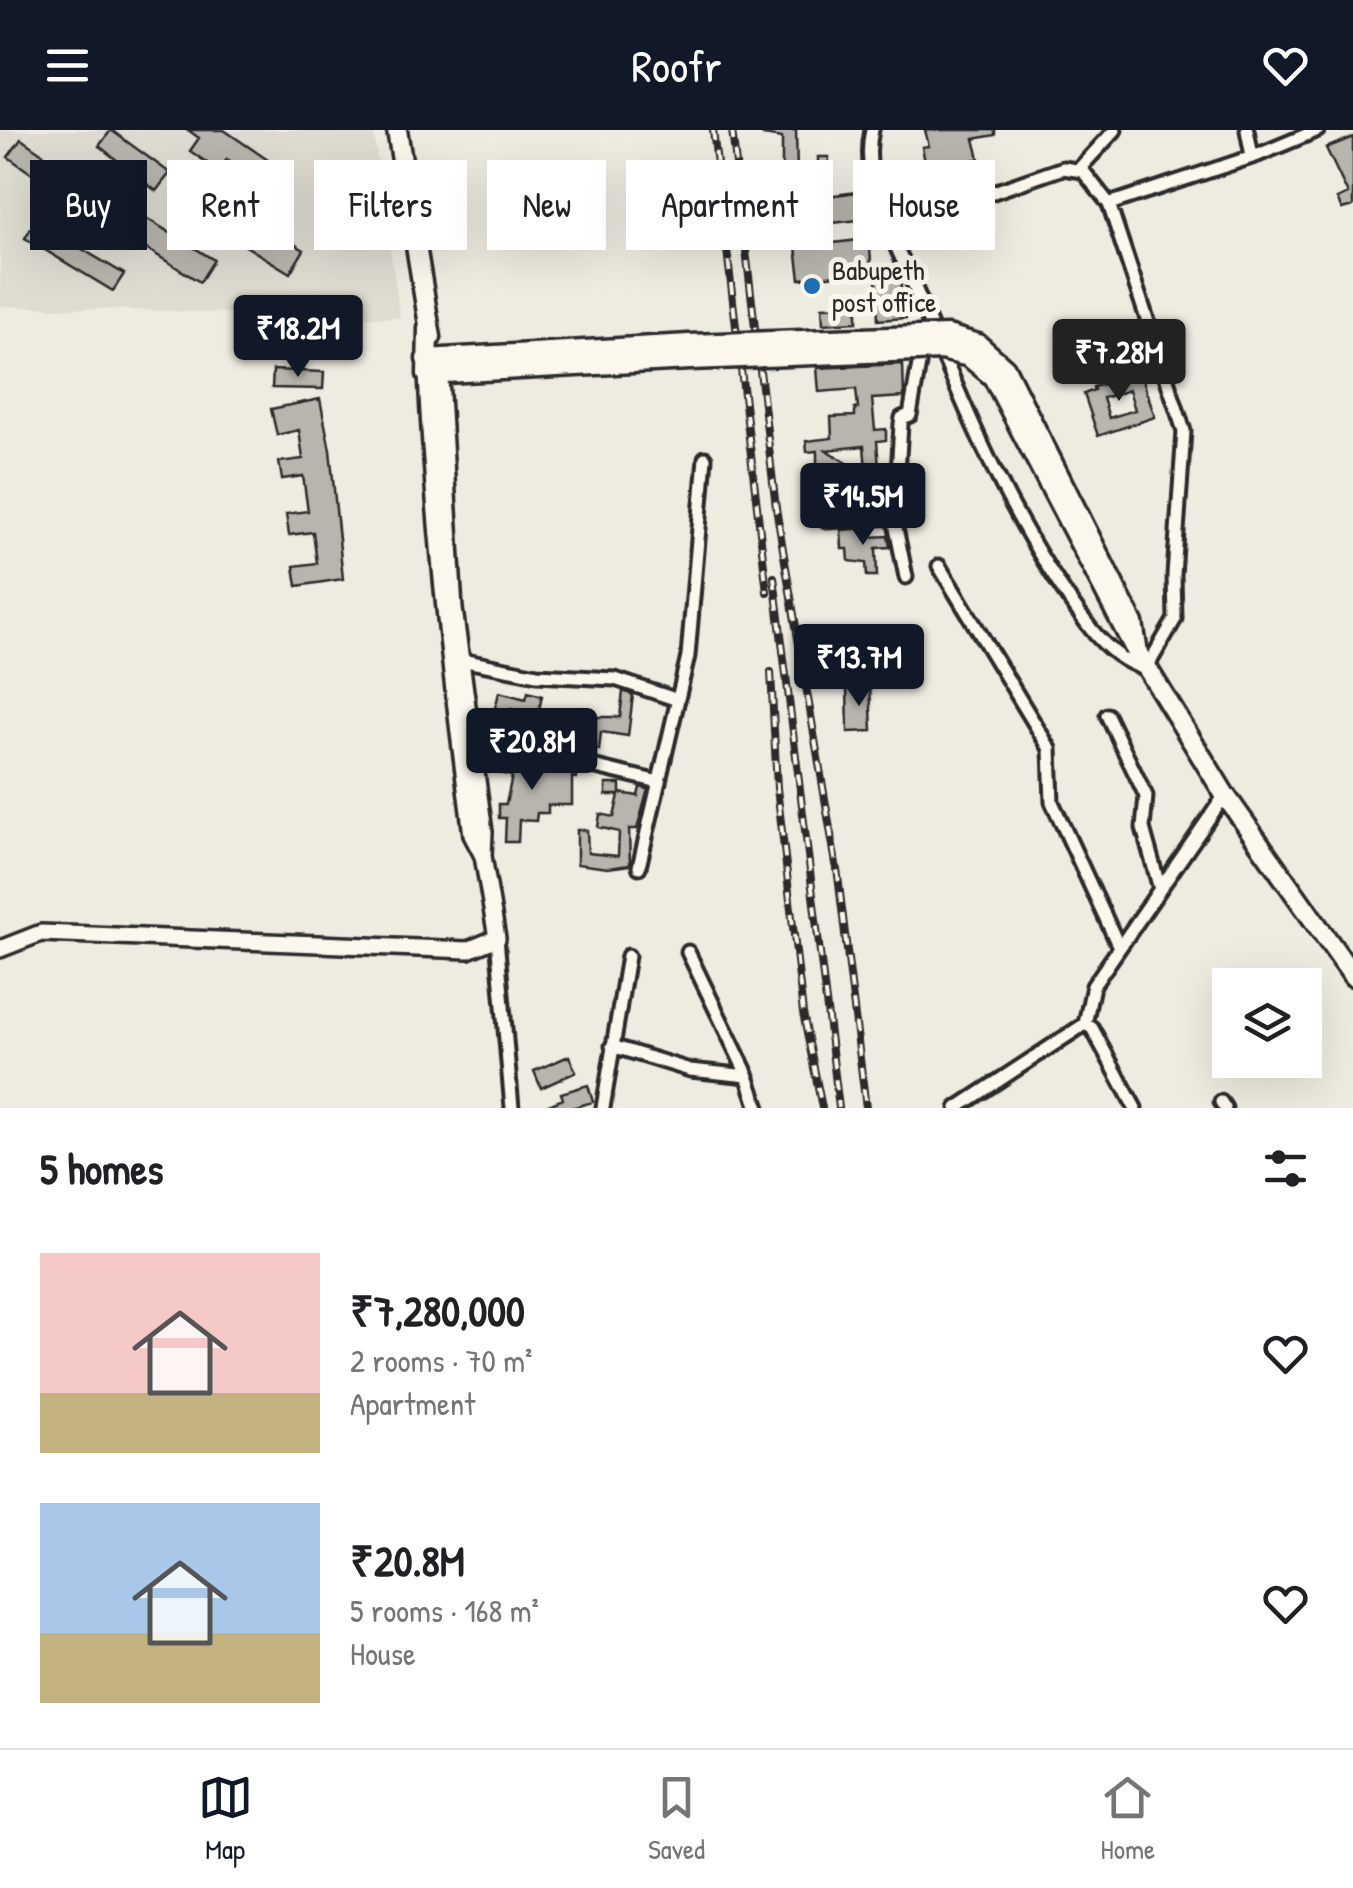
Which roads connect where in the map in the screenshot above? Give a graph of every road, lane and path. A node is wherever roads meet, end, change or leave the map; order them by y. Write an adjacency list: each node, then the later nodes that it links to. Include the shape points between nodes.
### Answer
1 (398, 130): 13 (main road)
2 (872, 130): 7 (street)
3 (1116, 130): 8 (street)
4 (1247, 130): 6 (street)
5 (1318, 130): 6 (street)
6 (1252, 156): 10 (street)
7 (871, 160)
8 (1079, 169): 9 (street, via 1062,168); 10 (street)
9 (995, 191)
10 (1109, 204): 20 (street, via 1184,436 1175,619)
11 (899, 250): 12 (street)
12 (927, 318): 15 (street, via 910,415 902,418); 20 (street, via 987,456 1039,551 1092,630 1125,662)
13 (433, 366): 19 (street); 20 (main road, bridge, via 690,352 942,350 969,356 992,377); 26 (street, via 433,508 472,835)
14 (705, 458): 21 (street, via 689,648)
15 (895, 517): 16 (street); 18 (street)
16 (826, 520)
17 (939, 566): 30 (street, via 1050,749 1052,802)
18 (906, 577)
19 (461, 660): 21 (street, via 537,675 615,679); 23 (street)
20 (1142, 661): 25 (main road)
21 (678, 700): 24 (street)
22 (1107, 715): 28 (street, via 1143,788 1143,828)
23 (471, 737): 24 (street); 26 (street)
24 (660, 782): 27 (street)
25 (1226, 795): 28 (street); 34 (main road)
26 (483, 856): 29 (street)
27 (639, 867)
28 (1160, 889): 30 (street)
29 (497, 938): 31 (street, via 468,950 41,934); 38 (street)
30 (1119, 948): 35 (street, via 1091,989)
31 (0, 949)
32 (688, 952): 37 (street)
33 (628, 956): 36 (street)
34 (1353, 976)
35 (1084, 1024): 41 (street); 42 (street)
36 (612, 1046): 37 (street, via 690,1070); 39 (street)
37 (748, 1076): 40 (street)
38 (512, 1108)
39 (603, 1108)
40 (758, 1108)
41 (957, 1108)
42 (1135, 1108)

